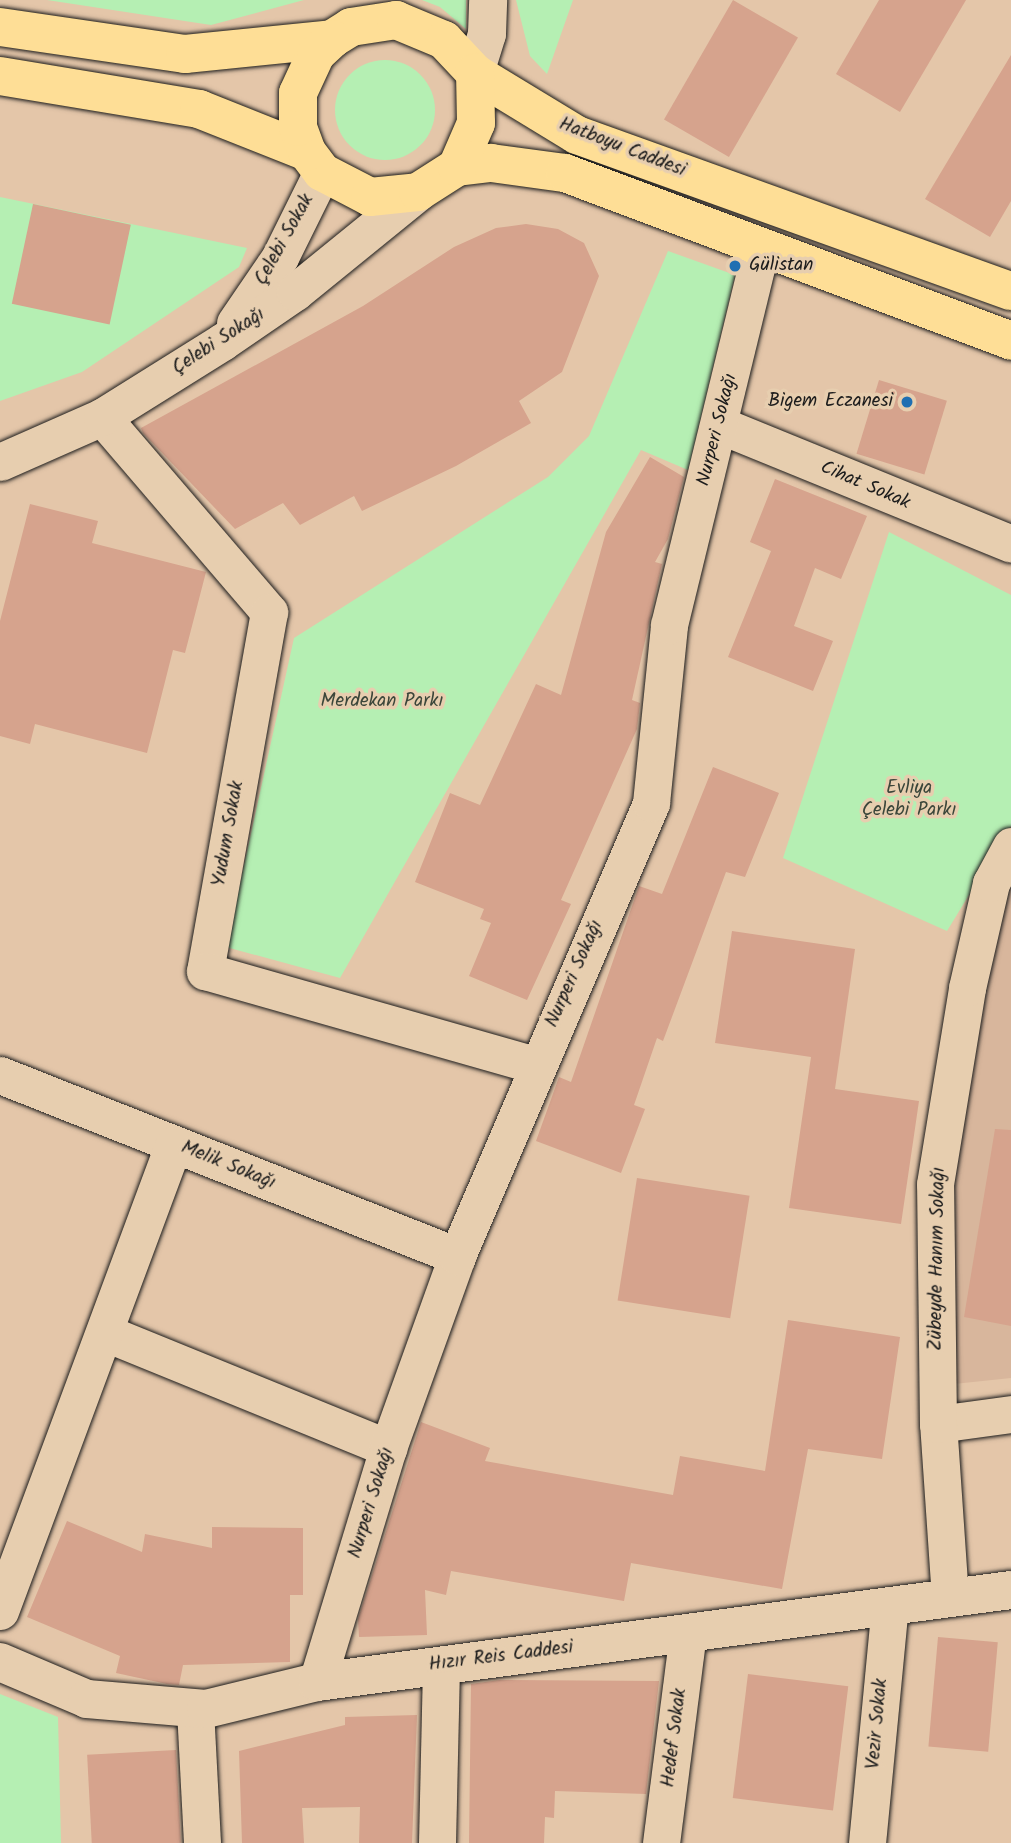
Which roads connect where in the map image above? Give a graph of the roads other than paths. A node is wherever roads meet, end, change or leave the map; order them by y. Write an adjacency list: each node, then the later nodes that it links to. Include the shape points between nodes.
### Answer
1 (488, 0): 4 (street, via 487,34)
2 (352, 22): 3 (main road, Hatboyu Caddesi, via 185,54); 4 (main road, Hatboyu Caddesi, via 396,20 424,29 460,54); 6 (main road, via 316,54 298,93 298,127)
3 (0, 27)
4 (475, 73): 7 (main road, via 477,123); 10 (main road, Hatboyu Caddesi, via 577,135)
5 (0, 76): 6 (main road, via 200,109)
6 (315, 162): 8 (main road, via 370,197); 12 (street, Çelebi Sokak, via 280,257)
7 (457, 167): 8 (main road); 9 (main road, via 491,163 565,173)
8 (418, 192): 12 (street, Çelebi Sokağı, via 295,292)
9 (761, 248): 11 (main road); 14 (street, Nurperi Sokağı)
10 (1011, 291)
11 (1011, 341)
12 (222, 342): 13 (street, Çelebi Sokağı)
13 (102, 417): 15 (street, Çelebi Sokağı); 18 (street, Yudum Sokak, via 269,612 205,971)
14 (720, 425): 16 (street, Cihat Sokak); 18 (street, Nurperi Sokağı, via 669,625 651,803)
15 (0, 462)
16 (1011, 544)
17 (1011, 846): 24 (street, Zübeyde Hanım Sokağı, via 991,883 967,988 935,1184)
18 (535, 1065): 21 (street, Nurperi Sokağı)
19 (0, 1075): 20 (street, Melik Sokağı)
20 (174, 1144): 21 (street, Melik Sokağı); 22 (street)
21 (457, 1256): 25 (street, Nurperi Sokağı)
22 (106, 1333): 25 (street); 29 (street)
23 (1011, 1414): 24 (street)
24 (938, 1424): 27 (street, Zübeyde Hanım Sokağı)
25 (388, 1448): 33 (street, Nurperi Sokağı)
26 (1011, 1590): 27 (street, Hızır Reis Caddesi)
27 (950, 1598): 28 (street, Hızır Reis Caddesi)
28 (890, 1606): 30 (street, Hızır Reis Caddesi); 38 (street, Vezir Sokak)
29 (0, 1611)
30 (688, 1633): 32 (street, Hızır Reis Caddesi); 37 (street, Hedef Sokak)
31 (0, 1662): 34 (street, Hızır Reis Caddesi, via 87,1699)
32 (442, 1665): 33 (street, Hızır Reis Caddesi); 36 (street)
33 (317, 1682): 34 (street, Hızır Reis Caddesi)
34 (195, 1709): 35 (street)
35 (202, 1843)
36 (437, 1843)
37 (661, 1843)
38 (867, 1843)

